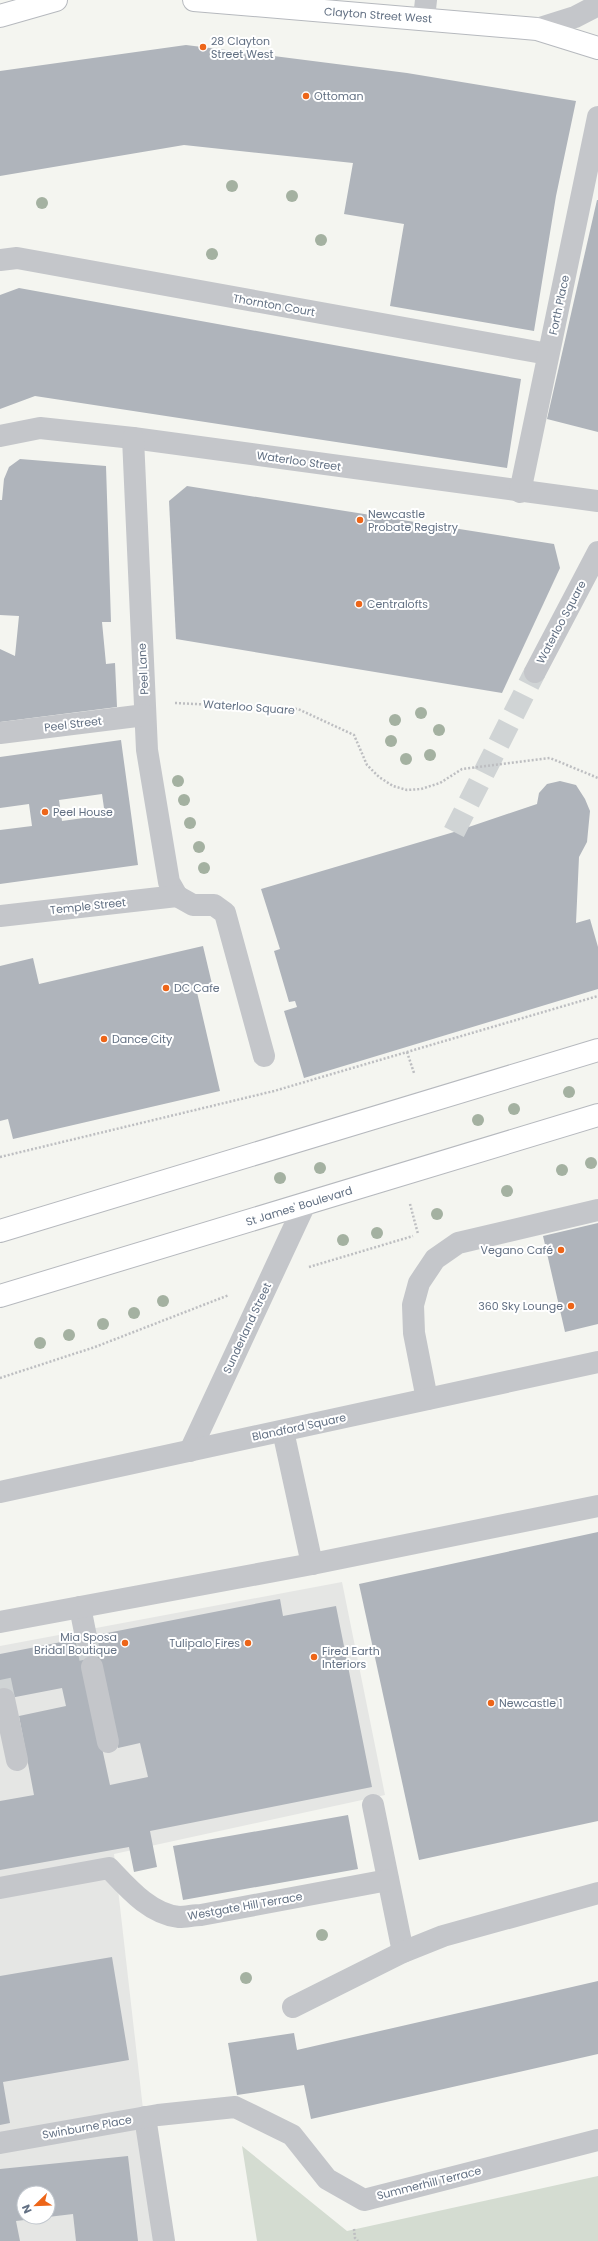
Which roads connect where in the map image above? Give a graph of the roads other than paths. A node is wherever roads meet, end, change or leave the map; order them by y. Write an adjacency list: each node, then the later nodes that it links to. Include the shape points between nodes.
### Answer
1 (56, 0): 5 (main road)
2 (194, 0): 4 (main road, Clayton Street West)
3 (598, 5): 6 (street, Clayton Street West, via 575,17)
4 (425, 9): 6 (main road, Clayton Street West)
5 (0, 16)
6 (537, 29): 7 (main road, Clayton Street West)
7 (598, 48)
8 (598, 117): 10 (street, Forth Place)
9 (0, 260): 10 (street, Thornton Court, via 17,258)
10 (548, 354): 13 (street, Forth Place)
11 (0, 436): 12 (street, Waterloo Street, via 40,428)
12 (133, 438): 13 (street, Waterloo Street); 17 (street, Peel Lane)
13 (520, 492): 14 (street, Waterloo Street)
14 (598, 501)
15 (598, 552): 16 (street, Waterloo Square)
16 (535, 672)
17 (145, 708): 18 (street, Peel Street); 19 (street, Peel Lane, via 147,750 169,882)
18 (0, 733)
19 (176, 896): 20 (street, Temple Street); 22 (street, via 193,905 214,905 225,913)
20 (0, 916)
21 (598, 1050): 26 (main road)
22 (264, 1056)
23 (598, 1116): 24 (main road, St James' Boulevard)
24 (305, 1204): 27 (main road, St James' Boulevard); 31 (street, Sunderland Street)
25 (598, 1210): 29 (street, via 458,1243 435,1259 419,1283 413,1305 414,1333)
26 (0, 1231)
27 (0, 1296)
28 (598, 1362): 29 (street, Blandford Square)
29 (427, 1399): 30 (street, Blandford Square)
30 (283, 1431): 31 (street, Blandford Square); 34 (street)
31 (190, 1451): 32 (street, Blandford Square)
32 (0, 1492)
33 (598, 1506): 34 (street)
34 (312, 1564): 35 (street)
35 (80, 1607): 36 (street); 37 (street)
36 (0, 1622)
37 (86, 1637)
38 (92, 1667): 40 (street)
39 (4, 1699): 41 (street)
40 (108, 1742)
41 (17, 1760)
42 (373, 1805): 43 (street)
43 (388, 1880): 44 (street, Westgate Hill Terrace, via 179,1917 158,1911 131,1892 109,1868); 46 (street)
44 (0, 1888)
45 (598, 1893): 46 (street, via 443,1936)
46 (403, 1952): 47 (street)
47 (293, 2007)
48 (145, 2117): 49 (street, Summerhill Terrace, via 235,2107 292,2135 327,2179 364,2200); 50 (street, Swinburne Place); 51 (street, Swinburne Place)
49 (598, 2140)
50 (0, 2143)
51 (164, 2241)

